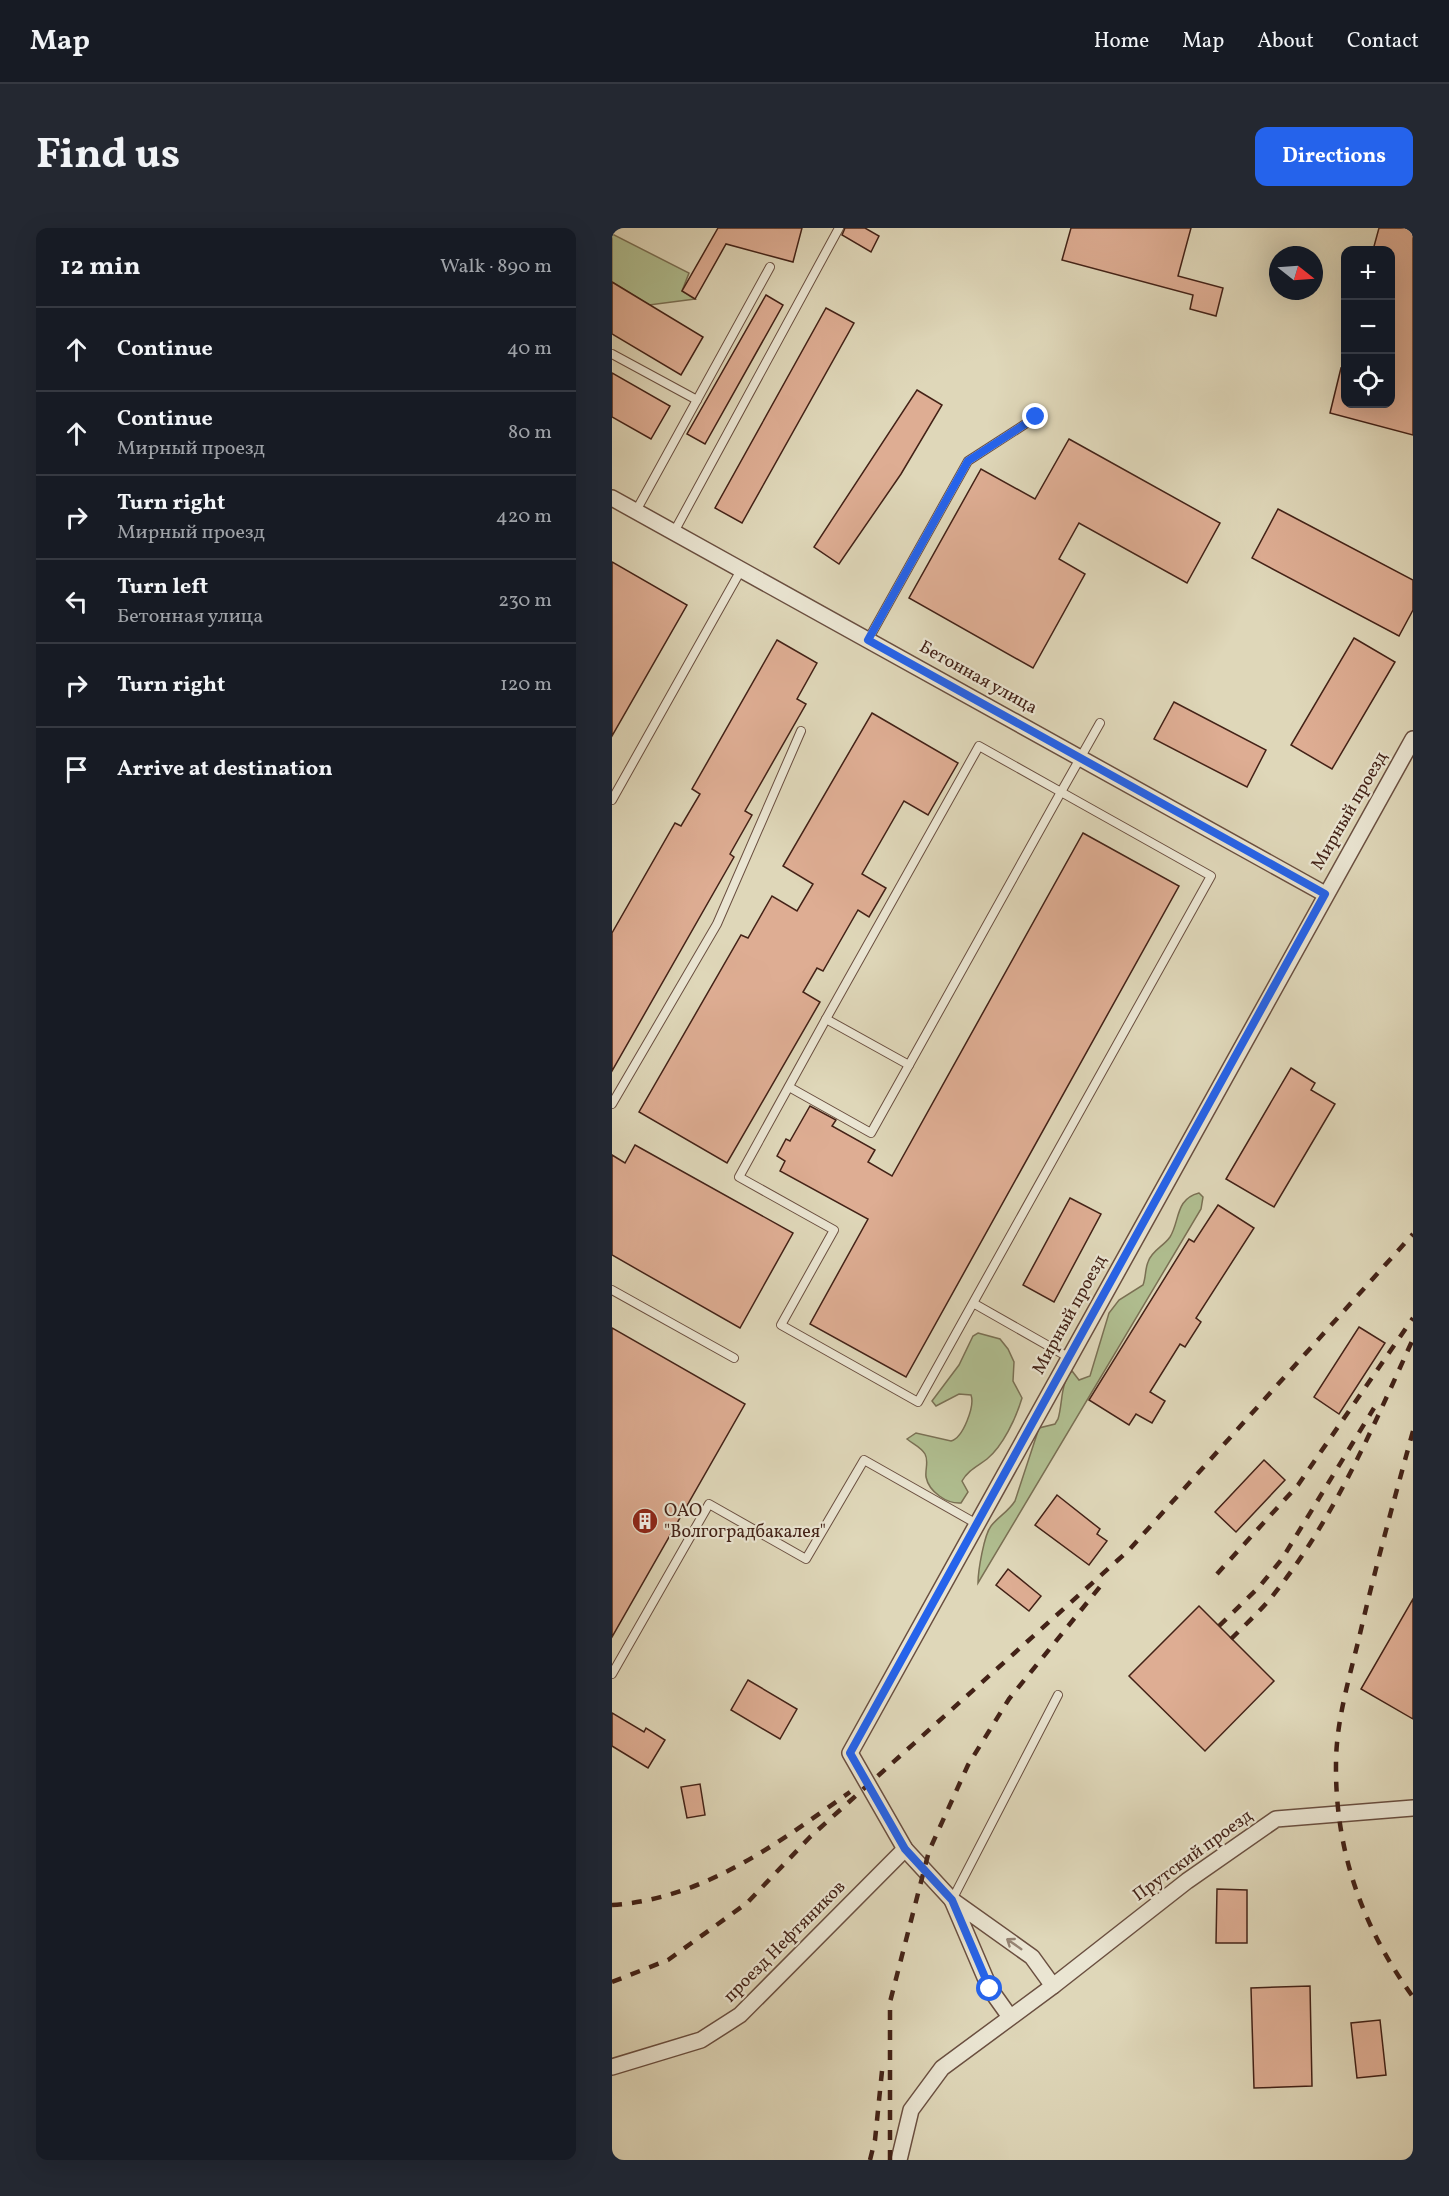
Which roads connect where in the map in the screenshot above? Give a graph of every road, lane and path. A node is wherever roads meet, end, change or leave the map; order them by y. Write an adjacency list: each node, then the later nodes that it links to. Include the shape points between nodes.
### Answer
1 (839, 228): 8 (lane)
2 (770, 267): 4 (lane)
3 (612, 354): 4 (lane)
4 (697, 400): 7 (lane)
5 (1036, 417): 10 (lane, via 968,461)
6 (612, 498): 7 (street, Бетонная улица)
7 (636, 511): 8 (street, Бетонная улица)
8 (674, 532): 9 (street, Бетонная улица)
9 (741, 570): 10 (street, Бетонная улица); 16 (lane)
10 (868, 640): 14 (street, Бетонная улица)
11 (1100, 723): 14 (lane)
12 (801, 731): 21 (lane, via 717,924)
13 (1413, 739): 17 (street, Мирный проезд)
14 (1081, 757): 15 (lane); 17 (street, Бетонная улица)
15 (1061, 792): 18 (lane, via 979,746); 19 (lane); 23 (lane, via 1211,876)
16 (612, 800)
17 (1325, 894): 24 (street, Мирный проезд)
18 (826, 1019): 19 (lane); 20 (lane)
19 (909, 1065): 20 (lane, via 871,1133)
20 (789, 1087): 23 (lane, via 739,1177 834,1230 781,1325 918,1402)
21 (612, 1104)
22 (612, 1290): 25 (lane)
23 (973, 1303): 24 (lane)
24 (1068, 1357): 26 (street, Мирный проезд)
25 (734, 1358)
26 (977, 1524): 27 (lane, via 864,1460 806,1559 709,1504); 30 (street, Мирный проезд, via 850,1753)
27 (612, 1674)
28 (1058, 1695): 31 (lane)
29 (1413, 1808): 32 (street, Прутский проезд, via 1276,1819 1187,1881)
30 (905, 1849): 31 (street, Мирный проезд); 34 (street, проезд Нефтяников, via 740,2015 701,2040)
31 (952, 1900): 32 (street, one-way to 31, via 1032,1957); 33 (street, via 990,1989)
32 (1053, 1986): 33 (street, Прутский проезд)
33 (1010, 2017): 35 (street, Прутский проезд, via 942,2068 911,2110)
34 (612, 2067)
35 (899, 2160)

